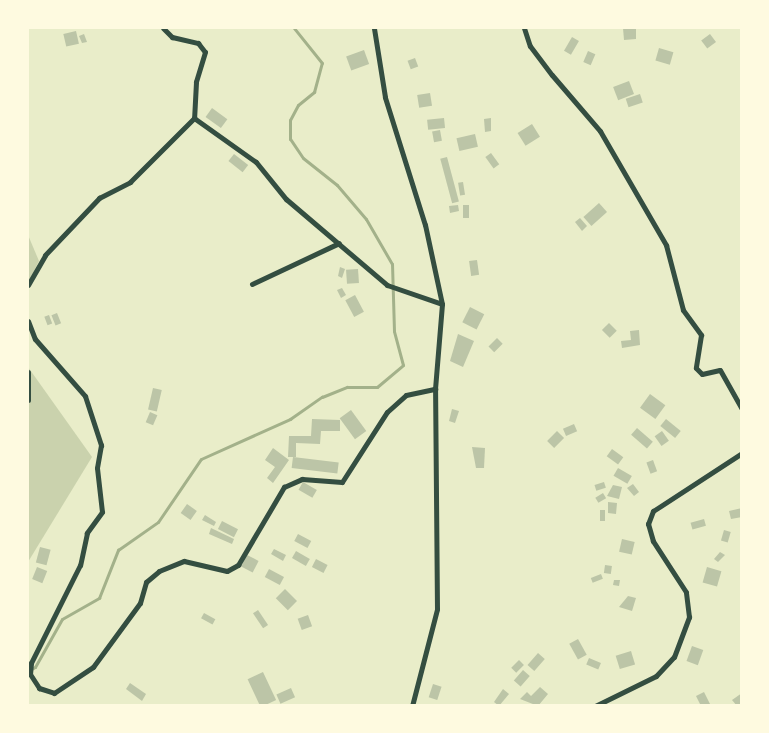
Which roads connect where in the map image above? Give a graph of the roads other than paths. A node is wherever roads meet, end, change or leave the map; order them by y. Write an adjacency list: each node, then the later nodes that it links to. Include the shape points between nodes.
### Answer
1 (163, 28): 4 (street, via 172,37 198,43 205,52 196,82)
2 (374, 28): 8 (street, via 386,97 425,225)
3 (524, 28): 13 (street, via 530,46 552,76 600,131 666,245 683,310 702,335 696,368 702,374 720,370)
4 (194, 118): 5 (street, via 256,162 286,199); 6 (street, via 130,182 99,198 45,255)
5 (339, 243): 7 (street); 8 (street, via 387,285)
6 (28, 284)
7 (252, 284)
8 (442, 304): 11 (street)
9 (28, 321): 11 (street, via 35,339 85,396 101,445 96,468 102,512 87,533 80,565 31,663 30,674 39,688 54,692 93,667 140,603 146,582 159,570 184,561 228,571 238,565 284,487 302,479 342,482 387,412 406,395)
10 (28, 372): 12 (street)
11 (435, 389): 15 (street, via 437,609)
12 (28, 400)
13 (742, 409)
14 (742, 453): 16 (street, via 652,511 648,524 653,541 686,592 689,617 674,657 656,676)
15 (412, 706)
16 (595, 706)

